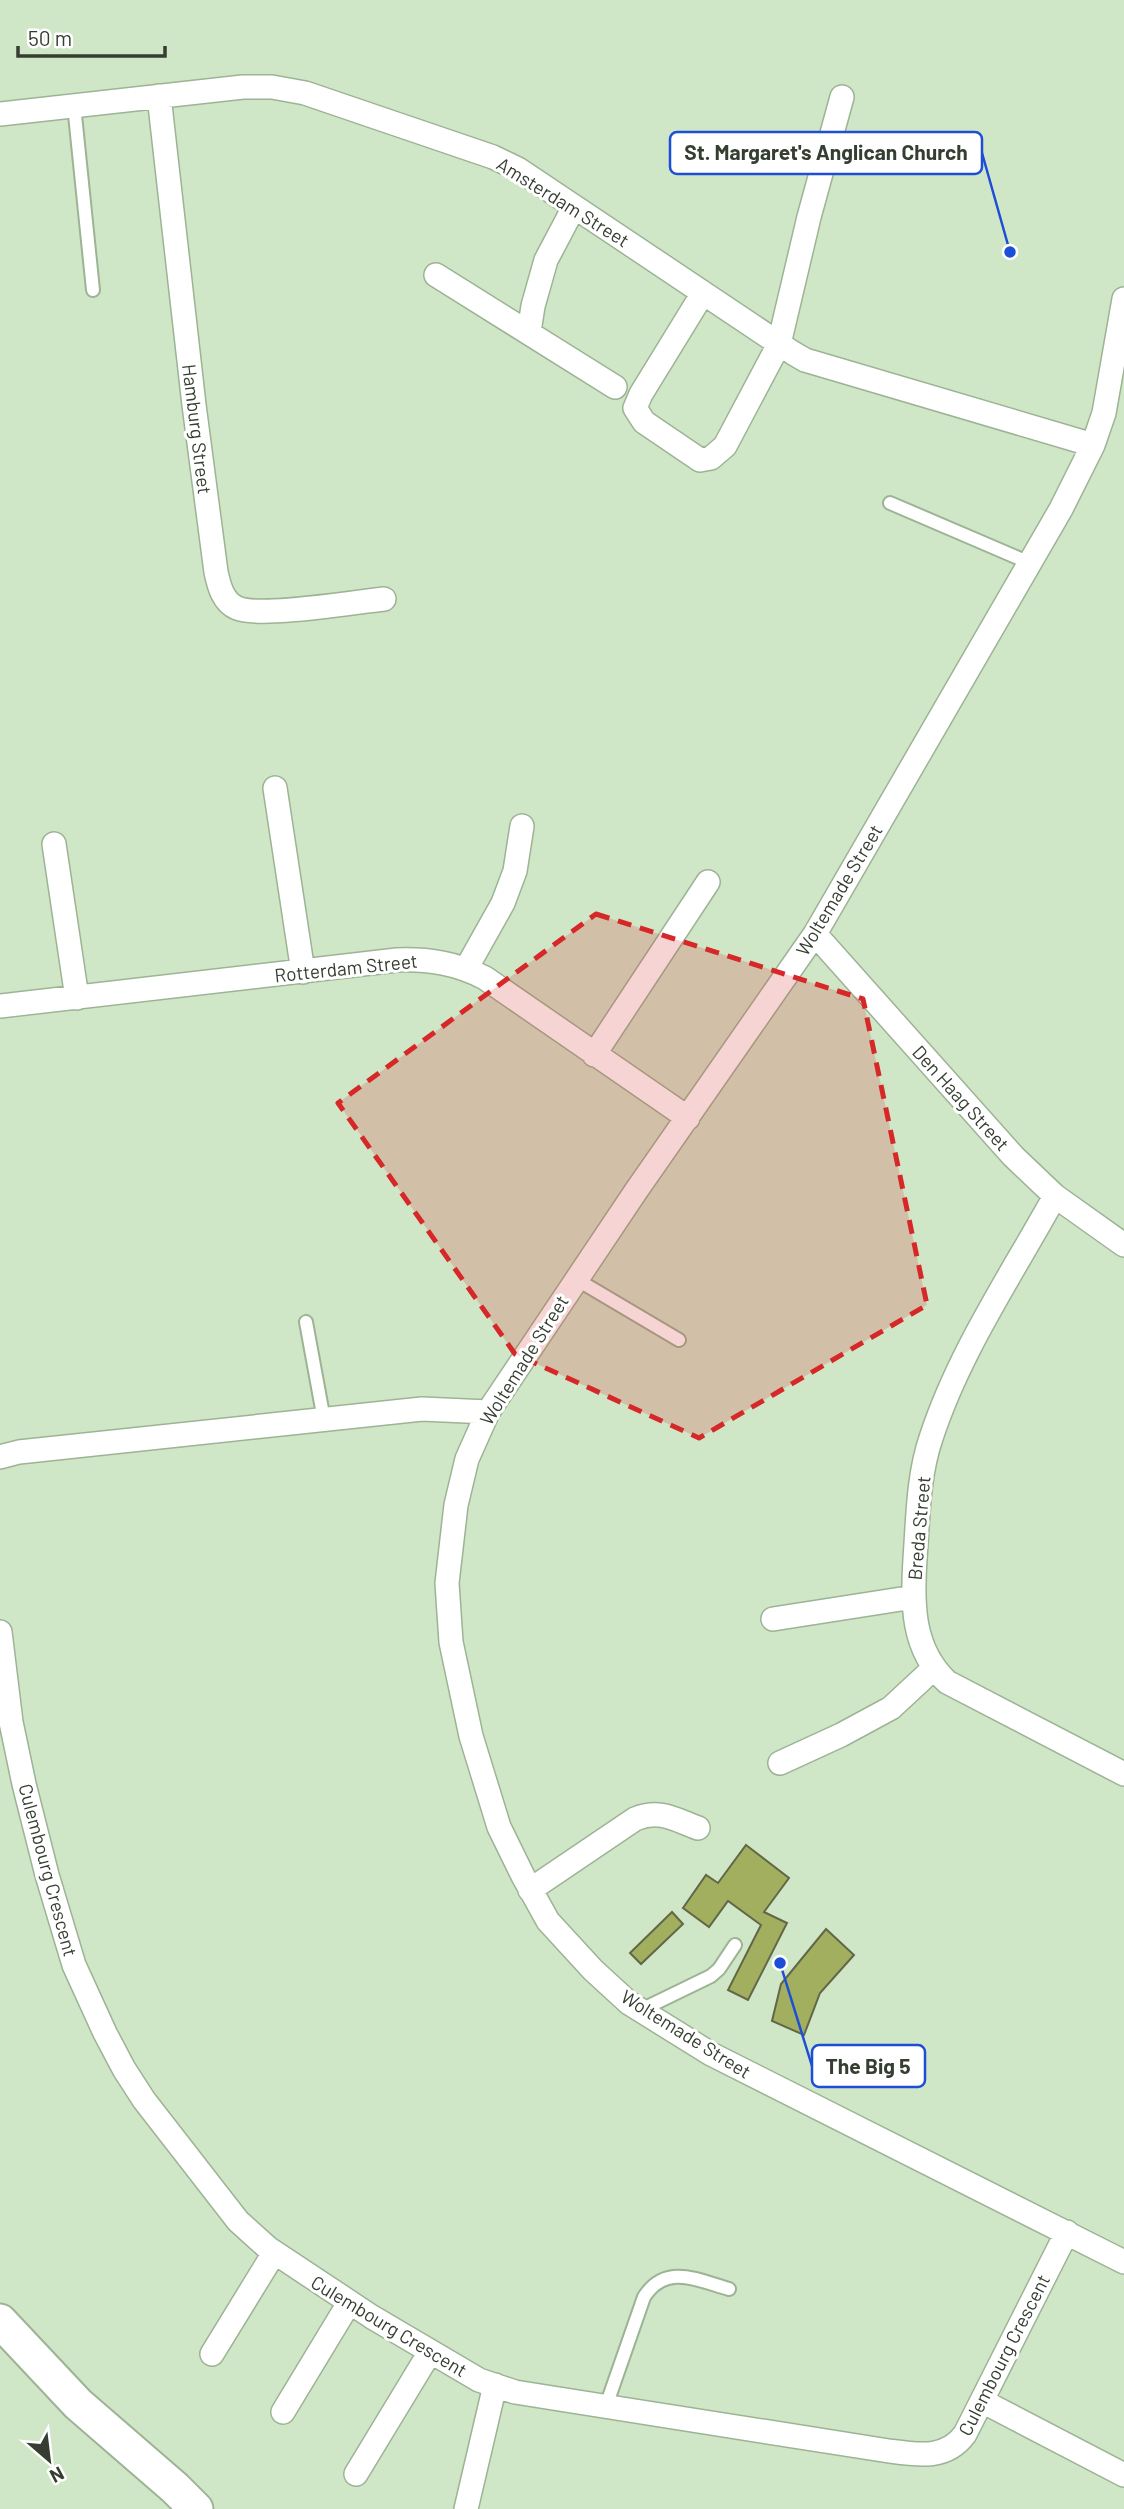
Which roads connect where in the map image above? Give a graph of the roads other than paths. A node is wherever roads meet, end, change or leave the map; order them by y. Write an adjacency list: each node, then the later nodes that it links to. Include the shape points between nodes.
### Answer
1 (159, 96): 3 (street, Amsterdam Street); 5 (street, Amsterdam Street, via 243,88 305,93 493,157); 16 (street, Hamburg Street, via 194,405 222,592 238,608 265,612)
2 (842, 97): 11 (street)
3 (74, 105): 4 (street, Amsterdam Street); 7 (lane)
4 (0, 114)
5 (574, 207): 8 (street, Amsterdam Street); 10 (street, via 546,260)
6 (436, 275): 10 (street)
7 (93, 290)
8 (703, 293): 11 (street, Amsterdam Street); 11 (street, via 635,408 639,417 694,458 711,458 724,446)
9 (1124, 299): 13 (street, Woltemade Street, via 1104,413)
10 (529, 332): 12 (street)
11 (779, 344): 13 (street, Amsterdam Street, via 819,364)
12 (615, 387)
13 (1093, 445): 15 (street, Woltemade Street)
14 (890, 503): 15 (lane)
15 (1030, 563): 21 (street, Woltemade Street)
16 (384, 599)
17 (275, 788): 23 (street)
18 (522, 826): 22 (street, via 515,872 503,903)
19 (54, 844): 24 (street)
20 (708, 882): 26 (street)
21 (815, 934): 27 (street, Woltemade Street); 28 (street, Den Haag Street, via 1013,1156)
22 (466, 968): 23 (street, Rotterdam Street, via 397,960); 26 (street, Rotterdam Street)
23 (303, 972): 24 (street, Rotterdam Street)
24 (77, 998): 25 (street, Rotterdam Street)
25 (0, 1006)
26 (594, 1055): 27 (street, Rotterdam Street)
27 (688, 1118): 30 (street, Woltemade Street)
28 (1055, 1196): 29 (street, Den Haag Street); 36 (street, Breda Street, via 965,1357 931,1438 921,1482)
29 (1124, 1245)
30 (576, 1279): 32 (lane); 33 (street, Woltemade Street)
31 (306, 1322): 34 (lane)
32 (679, 1340)
33 (488, 1412): 34 (street, via 422,1409); 43 (street, Woltemade Street, via 467,1459 456,1505 447,1583 451,1642 471,1736 499,1827)
34 (324, 1420): 35 (street)
35 (0, 1457)
36 (914, 1598): 37 (street); 39 (street, Breda Street, via 921,1646)
37 (773, 1619)
38 (0, 1632): 47 (street, Culembourg Crescent, via 24,1784 74,1965 105,2033 144,2100 238,2221)
39 (933, 1669): 40 (street, via 891,1708); 41 (street, via 974,1698)
40 (780, 1763)
41 (1124, 1774)
42 (698, 1828): 43 (street, via 650,1813)
43 (530, 1890): 45 (street, Woltemade Street, via 548,1921 584,1961)
44 (735, 1945): 45 (lane, via 711,1976)
45 (641, 2010): 46 (street, Woltemade Street, via 753,2077)
46 (1067, 2232): 48 (street, Woltemade Street); 55 (street, Culembourg Crescent)
47 (274, 2253): 50 (street, Culembourg Crescent); 53 (street)
48 (1124, 2262)
49 (729, 2289): 56 (lane, via 680,2276 652,2285)
50 (349, 2303): 52 (street, Culembourg Crescent); 57 (street)
51 (0, 2321): 60 (main road, via 78,2404)
52 (430, 2351): 54 (street, Culembourg Crescent); 58 (street)
53 (212, 2354)
54 (495, 2385): 56 (street, Culembourg Crescent); 62 (street)
55 (982, 2401): 56 (street, Culembourg Crescent, via 958,2444 920,2455); 59 (street)
56 (606, 2406)
57 (284, 2412)
58 (356, 2474)
59 (1124, 2475)
60 (186, 2498): 61 (main road)
61 (222, 2509)
62 (466, 2509)

